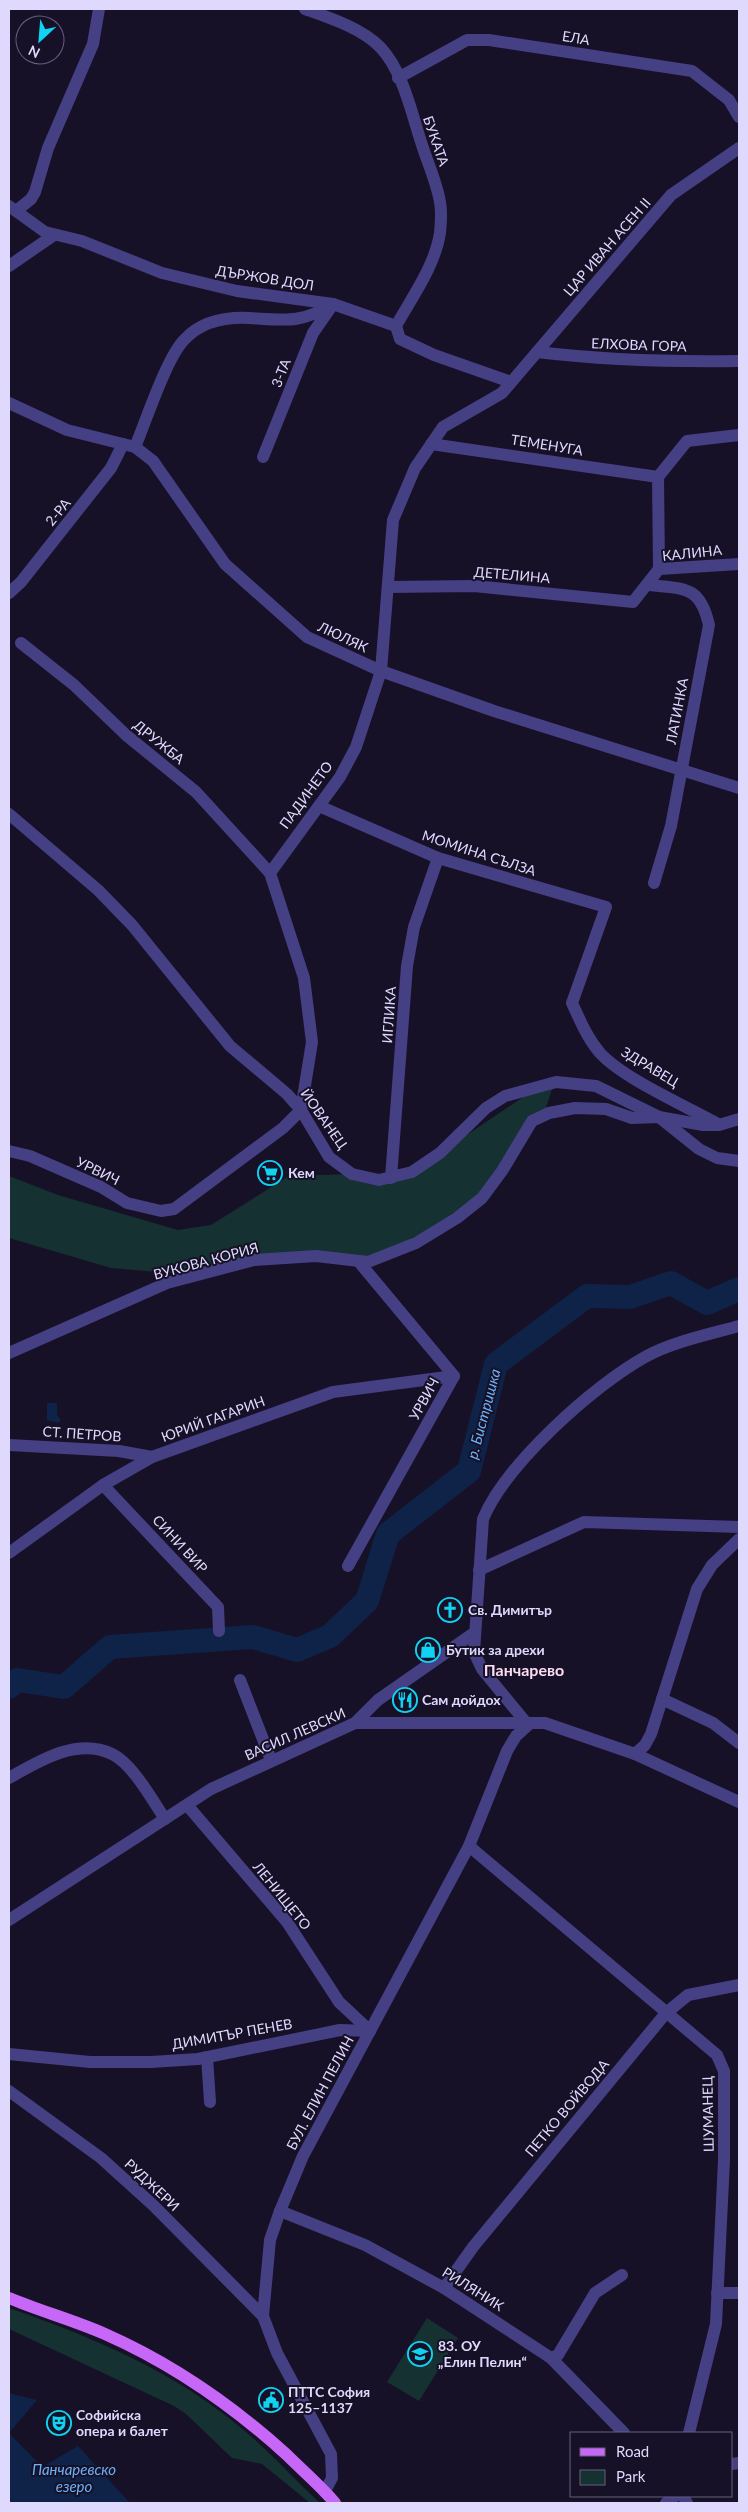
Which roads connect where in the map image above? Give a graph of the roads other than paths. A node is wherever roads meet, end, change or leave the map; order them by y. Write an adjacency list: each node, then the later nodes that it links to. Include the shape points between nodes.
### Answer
1 (99, 9): 6 (street, via 92,44 48,148 35,192 31,199)
2 (305, 9): 3 (street, БУКАТА, via 342,23 370,39 386,55)
3 (398, 78): 4 (street, ЕЛА, via 467,40 489,40 692,71 728,100); 10 (street, БУКАТА, via 438,190 441,215 440,234 429,267)
4 (739, 117)
5 (739, 148): 11 (street, ЦАР ИВАН АСЕН II, via 671,195)
6 (12, 208): 7 (street, ДЪРЖОВ ДОЛ)
7 (54, 236): 8 (street); 9 (street, ДЪРЖОВ ДОЛ, via 82,241 182,279 237,291)
8 (9, 266)
9 (333, 304): 10 (street, ДЪРЖОВ ДОЛ); 17 (street, 2-РА, via 314,316 300,319 230,318 195,331 184,339 173,357); 18 (street, 3-ТА, via 313,333)
10 (396, 326): 13 (street, via 400,339)
11 (537, 352): 12 (street, ЕЛХОВА ГОРА, via 582,358); 13 (street, ЦАР ИВАН АСЕН II)
12 (739, 361)
13 (511, 382): 16 (street, ПАДИНЕТО, via 502,393 444,426)
14 (9, 403): 17 (street, ЛЮЛЯК, via 67,430)
15 (739, 435): 19 (street, via 687,441)
16 (431, 444): 19 (street, ТЕМЕНУГА); 23 (street, ПАДИНЕТО, via 415,468 393,520)
17 (129, 446): 24 (street, 2-РА); 27 (street, ЛЮЛЯК, via 153,461 224,564 307,637)
18 (263, 457)
19 (658, 477): 21 (street)
20 (739, 564): 21 (street, КАЛИНА)
21 (660, 569): 22 (street, КАЛИНА)
22 (649, 586): 25 (street, КАЛИНА); 28 (street, ЛАТИНКА, via 680,588 694,593 705,606 709,625)
23 (388, 587): 25 (street, ДЕТЕЛИНА, via 474,586); 27 (street, ПАДИНЕТО)
24 (9, 593)
25 (633, 602)
26 (21, 643): 33 (street, ДРУЖБА, via 196,792)
27 (381, 671): 28 (street, ЛЮЛЯК); 30 (street, ПАДИНЕТО, via 356,748)
28 (681, 772): 29 (street, ЛЮЛЯК); 34 (street, ЛАТИНКА, via 671,826)
29 (739, 788)
30 (319, 806): 32 (street, МОМИНА СЪЛЗА); 33 (street, ПАДИНЕТО)
31 (9, 814): 36 (street, ЙОВАНЕЦ, via 98,890 132,925 230,1046 287,1094)
32 (438, 858): 35 (street, МОМИНА СЪЛЗА); 42 (street, ИГЛИКА, via 414,927 407,966)
33 (270, 873): 36 (street, via 304,978 312,1042)
34 (654, 883)
35 (606, 907): 39 (street, ЗДРАВЕЦ, via 572,1003 587,1037 618,1068)
36 (301, 1110): 40 (street, УРВИЧ, via 282,1128 174,1209 161,1211 126,1203 101,1187 30,1156); 42 (street, ЙОВАНЕЦ, via 330,1157 352,1174 379,1180)
37 (659, 1118): 39 (street); 41 (street, via 699,1150 717,1158); 42 (street, ЙОВАНЕЦ, via 596,1086 556,1082 505,1096 486,1108 440,1153 412,1172); 43 (street, ВУКОВА КОРИЯ, via 632,1118 606,1109 575,1108 549,1113 532,1121 482,1198 416,1243 368,1262)
38 (739, 1119): 39 (street)
39 (720, 1125)
40 (9, 1151)
41 (739, 1161)
42 (391, 1178)
43 (359, 1262): 45 (street, ВУКОВА КОРИЯ, via 316,1256 254,1260 167,1283); 46 (street, УРВИЧ)
44 (739, 1326): 54 (street, via 646,1356 570,1412 491,1500 483,1519)
45 (9, 1353)
46 (454, 1376): 48 (street, ЮРИЙ ГАГАРИН, via 333,1392); 53 (street, УРВИЧ)
47 (9, 1444): 48 (street, СТ. ПЕТРОВ, via 119,1451)
48 (152, 1457): 49 (street, ЮРИЙ ГАГАРИН)
49 (103, 1485): 52 (street, ЮРИЙ ГАГАРИН); 55 (street, СИНИ ВИР, via 218,1607)
50 (739, 1527): 54 (street, via 584,1522)
51 (739, 1539): 58 (street, via 712,1565 697,1589)
52 (9, 1553)
53 (348, 1566)
54 (479, 1570): 56 (street)
55 (219, 1631)
56 (474, 1633): 59 (street, via 378,1700); 60 (street, via 474,1652 482,1669)
57 (240, 1680): 63 (street)
58 (662, 1700): 61 (street, via 714,1723); 62 (street, via 651,1734)
59 (355, 1723): 60 (street, ВАСИЛ ЛЕВСКИ); 63 (street, ВАСИЛ ЛЕВСКИ)
60 (528, 1725): 62 (street, ВАСИЛ ЛЕВСКИ, via 545,1723); 68 (street, БУЛ. ЕЛИН ПЕЛИН, via 507,1751)
61 (739, 1743)
62 (635, 1754): 65 (street, ВАСИЛ ЛЕВСКИ)
63 (271, 1760): 66 (street, ВАСИЛ ЛЕВСКИ)
64 (9, 1778): 67 (street, via 50,1756 88,1747 113,1754 131,1771)
65 (739, 1802)
66 (187, 1805): 67 (street, ВАСИЛ ЛЕВСКИ); 72 (street, ЛЕНИЩЕТО, via 287,1922 339,2002)
67 (165, 1819): 69 (street, ВАСИЛ ЛЕВСКИ)
68 (469, 1846): 71 (street, ШУМАНЕЦ); 72 (street, БУЛ. ЕЛИН ПЕЛИН)
69 (9, 1920)
70 (739, 1985): 71 (street, ПЕТКО ВОЙВОДА, via 688,1995)
71 (666, 2013): 79 (street, ПЕТКО ВОЙВОДА, via 485,2232); 80 (street, ШУМАНЕЦ, via 717,2055 724,2071 724,2161)
72 (370, 2031): 74 (street, ДИМИТЪР ПЕНЕВ, via 340,2030); 77 (street, БУЛ. ЕЛИН ПЕЛИН, via 303,2156)
73 (9, 2054): 74 (street, ДИМИТЪР ПЕНЕВ, via 90,2062 151,2062)
74 (207, 2057): 76 (street)
75 (9, 2091): 83 (street, РУДЖЕРИ, via 101,2158 154,2205)
76 (210, 2102)
77 (280, 2211): 79 (street, РИЛЯНИК, via 366,2245); 83 (street, БУЛ. ЕЛИН ПЕЛИН, via 268,2257)
78 (622, 2275): 84 (street, via 596,2293 558,2355)
79 (444, 2288): 84 (street, РИЛЯНИК)
80 (717, 2293): 81 (street); 86 (street, ШУМАНЕЦ, via 716,2324)
81 (739, 2293)
82 (9, 2298): 87 (main road, via 104,2334 194,2381 233,2408)
83 (263, 2316): 87 (street, БУЛ. ЕЛИН ПЕЛИН, via 277,2353 332,2454 332,2478)
84 (551, 2358): 85 (street, РИЛЯНИК)
85 (623, 2432)
86 (689, 2432)
87 (325, 2491): 88 (main road)
88 (335, 2503)

